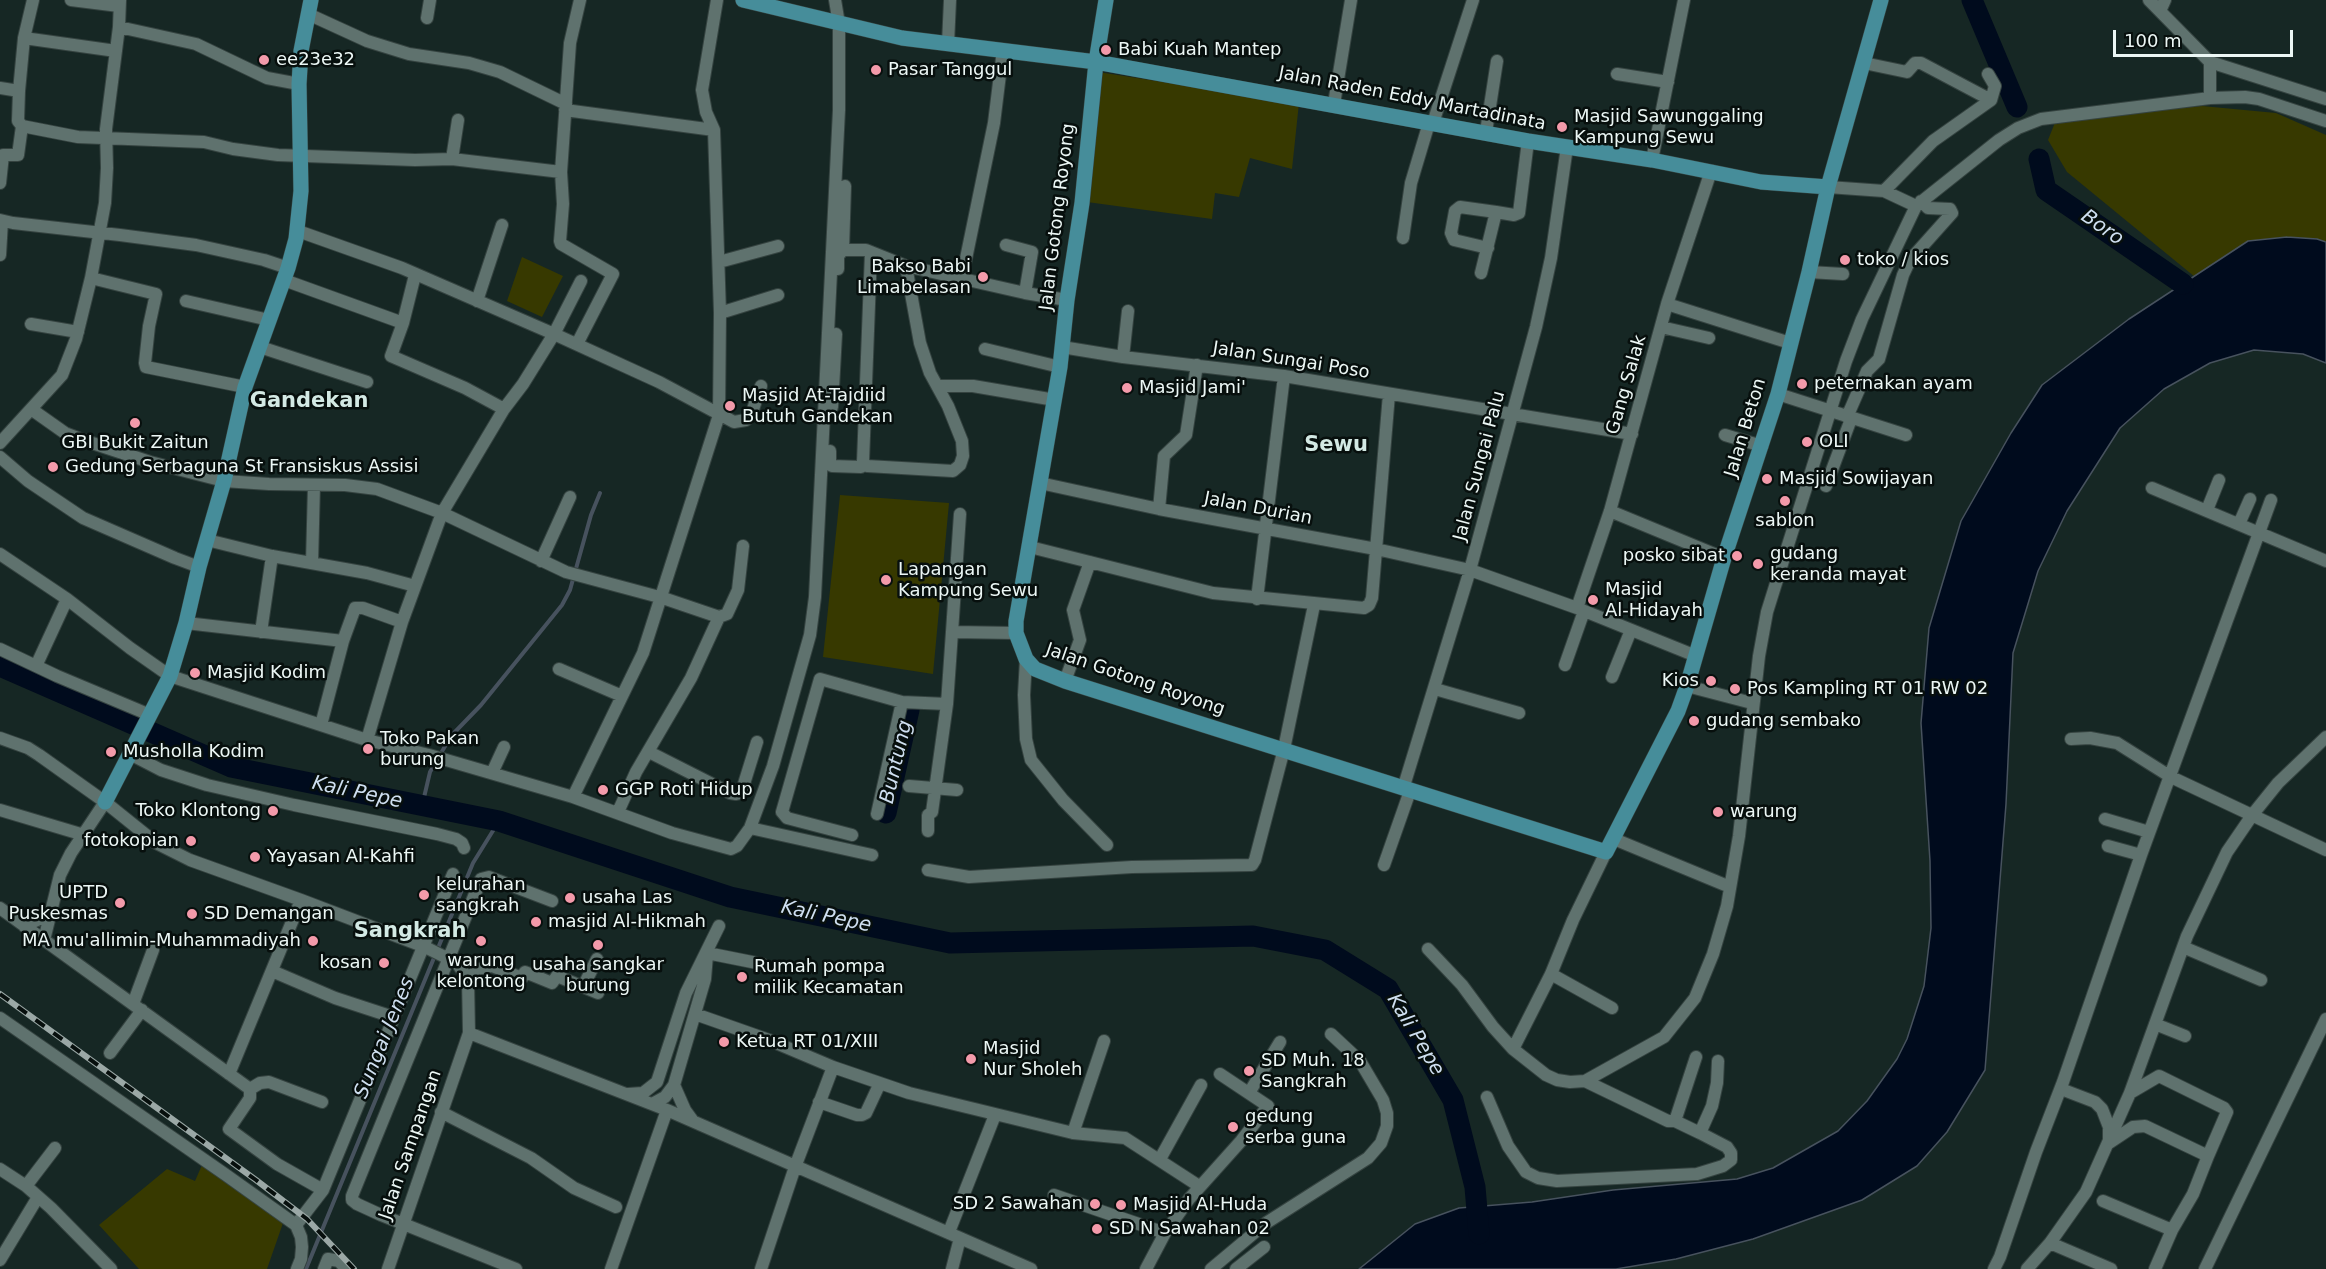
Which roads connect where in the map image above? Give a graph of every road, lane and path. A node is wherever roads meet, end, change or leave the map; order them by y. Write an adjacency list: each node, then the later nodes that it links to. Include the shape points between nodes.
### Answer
1 (33, 0): 21 (street)
2 (71, 0): 15 (street)
3 (430, 0): 18 (street)
4 (580, 0): 39 (street, via 570,43)
5 (717, 0): 44 (street, via 702,90 705,112)
6 (743, 0): 19 (main road, Jalan Raden Eddy Martadinata)
7 (835, 0): 19 (street)
8 (950, 0): 22 (street)
9 (1106, 0): 26 (main road, Jalan Gotong Royong)
10 (1351, 0): 38 (street)
11 (1473, 0): 42 (street)
12 (1684, 0): 31 (street)
13 (1881, 0): 28 (main road, Jalan Beton)
14 (2149, 0): 16 (street)
15 (120, 3): 20 (street)
16 (2163, 5): 27 (street)
17 (310, 7): 32 (main road); 39 (street, via 367,41 409,54 500,72)
18 (427, 18)
19 (839, 24): 22 (main road, Jalan Raden Eddy Martadinata); 209 (street, via 839,110 815,597 801,673)
20 (119, 27): 24 (street); 32 (street, via 196,44 267,78)
21 (24, 38): 24 (street); 34 (street)
22 (948, 44): 23 (main road, Jalan Raden Eddy Martadinata)
23 (1003, 50): 26 (main road, Jalan Raden Eddy Martadinata); 79 (street, via 994,123)
24 (116, 51): 46 (street)
25 (1497, 61): 45 (street)
26 (1096, 62): 38 (main road, Jalan Raden Eddy Martadinata); 83 (main road, Jalan Gotong Royong, via 1082,203)
27 (2210, 62): 35 (street); 36 (street)
28 (1864, 63): 37 (street, via 1907,72 1915,63 1921,63); 56 (main road, Jalan Beton)
29 (1617, 74): 31 (street)
30 (1988, 74): 37 (street, via 1996,90)
31 (1668, 82): 51 (street)
32 (299, 84): 49 (main road)
33 (0, 88): 34 (street)
34 (19, 91): 43 (street, via 18,121)
35 (2210, 98): 41 (street, via 2259,99); 58 (street, via 2041,119 1999,140)
36 (2326, 99)
37 (1991, 100): 57 (street, via 1933,141)
38 (1334, 104): 42 (main road, Jalan Raden Eddy Martadinata)
39 (566, 107): 44 (street); 53 (street)
40 (458, 120): 50 (street)
41 (2326, 121)
42 (1431, 123): 45 (main road, Jalan Raden Eddy Martadinata); 64 (street, via 1411,183)
43 (22, 126): 46 (street); 54 (street, via 18,155 3,155)
44 (714, 130): 71 (street)
45 (1486, 132): 47 (main road, Jalan Raden Eddy Martadinata)
46 (106, 138): 49 (street, via 204,142); 63 (street, via 106,187)
47 (1528, 141): 48 (main road, Jalan Raden Eddy Martadinata); 59 (street, via 1519,213)
48 (1567, 147): 51 (main road, Jalan Raden Eddy Martadinata); 115 (street, Jalan Sungai Palu, via 1551,258)
49 (300, 156): 50 (street); 62 (main road)
50 (452, 159): 53 (street)
51 (1652, 160): 52 (main road, Jalan Raden Eddy Martadinata)
52 (1711, 171): 56 (main road, Jalan Raden Eddy Martadinata, via 1761,182); 86 (street, Gang Salak)
53 (561, 172): 97 (street, via 561,244 613,274)
54 (0, 183)
55 (846, 186): 68 (street)
56 (1828, 187): 57 (street); 73 (main road, Jalan Beton)
57 (1884, 191): 58 (street)
58 (1919, 204): 114 (street, via 1862,319); 117 (street, via 1950,209 1952,213 1910,260 1879,359 1867,371)
59 (1496, 212): 67 (street); 67 (street, via 1460,207 1455,212 1451,233 1454,240)
60 (1, 221): 63 (street); 70 (street)
61 (502, 225): 85 (street)
62 (298, 231): 76 (main road); 77 (street)
63 (100, 233): 76 (street, via 240,254); 78 (street)
64 (1403, 238)
65 (1006, 245): 81 (street, via 1032,252)
66 (778, 246): 71 (street)
67 (1488, 248): 74 (street)
68 (843, 250): 69 (street); 124 (street, via 838,256 830,465)
69 (871, 252): 72 (street); 124 (street)
70 (0, 255)
71 (719, 262): 88 (street)
72 (906, 266): 79 (street); 107 (street, via 920,343)
73 (1809, 272): 75 (street); 96 (main road, Jalan Beton)
74 (1481, 273)
75 (1843, 273)
76 (286, 274): 89 (main road); 90 (street)
77 (416, 275): 85 (street); 90 (street)
78 (91, 278): 93 (street); 108 (street, via 156,294 146,368)
79 (962, 278): 81 (street)
80 (581, 281): 94 (street)
81 (1025, 293): 83 (street)
82 (778, 296): 88 (street)
83 (1067, 300): 99 (main road, Jalan Gotong Royong)
84 (186, 302): 89 (street)
85 (477, 302): 94 (street)
86 (1667, 304): 92 (street, Gang Salak); 96 (street)
87 (1128, 311): 101 (street)
88 (720, 313): 116 (street)
89 (268, 320): 98 (main road)
90 (403, 323): 113 (street, via 392,357)
91 (31, 324): 93 (street)
92 (1661, 327): 95 (street); 118 (street, Gang Salak)
93 (78, 332): 112 (street, via 67,367)
94 (554, 334): 97 (street); 113 (street)
95 (1709, 338)
96 (1790, 343): 110 (main road, Jalan Beton)
97 (577, 344): 116 (street)
98 (260, 346): 105 (street); 108 (main road)
99 (1062, 347): 101 (street, Jalan Sungai Poso); 103 (main road, Jalan Gotong Royong)
100 (986, 349): 103 (street)
101 (1123, 357): 102 (street, Jalan Sungai Poso)
102 (1197, 365): 104 (street, Jalan Sungai Poso); 134 (street, via 1186,435 1164,456)
103 (1060, 367): 111 (main road, Jalan Gotong Royong)
104 (1284, 376): 109 (street, Jalan Sungai Poso); 140 (street)
105 (367, 382)
106 (761, 386): 116 (street, via 746,420 734,422)
107 (938, 386): 111 (street, via 973,386); 124 (street, via 962,441 960,465 953,471)
108 (245, 387): 126 (main road)
109 (1389, 394): 115 (street, Jalan Sungai Poso); 145 (street)
110 (1778, 394): 114 (street); 122 (main road, Jalan Beton)
111 (1055, 400): 127 (main road, Jalan Gotong Royong)
112 (31, 409): 121 (street); 126 (street, via 65,433 86,441)
113 (504, 409): 137 (street)
114 (1830, 412): 117 (street); 183 (street, via 1767,612)
115 (1514, 413): 118 (street, Jalan Sungai Poso); 154 (street, Jalan Sungai Palu)
116 (719, 415): 156 (street)
117 (1849, 418): 120 (street); 129 (street)
118 (1632, 434): 136 (street, Gang Salak)
119 (1725, 435): 122 (street)
120 (1906, 435)
121 (0, 443)
122 (1762, 446): 148 (main road, Jalan Beton)
123 (0, 457): 153 (street, via 83,518)
124 (864, 464)
125 (2219, 480): 135 (street)
126 (224, 481): 128 (street); 142 (main road)
127 (1040, 483): 134 (street, Jalan Durian); 144 (main road, Jalan Gotong Royong)
128 (314, 485): 137 (street, via 377,489); 152 (street)
129 (1826, 486)
130 (2152, 488): 135 (street)
131 (570, 497): 149 (street)
132 (2250, 499): 139 (street)
133 (2271, 500): 141 (street)
134 (1160, 508): 140 (street, Jalan Durian)
135 (2207, 510): 139 (street)
136 (1610, 511): 148 (street); 160 (street, Gang Salak)
137 (442, 513): 149 (street); 155 (street)
138 (960, 514): 166 (street)
139 (2239, 524): 141 (street)
140 (1266, 530): 145 (street, Jalan Durian); 158 (street)
141 (2258, 532): 150 (street); 197 (street)
142 (207, 540): 147 (street); 153 (main road)
143 (743, 546): 161 (street, via 738,590 727,614)
144 (1030, 547): 151 (street); 167 (main road, Jalan Gotong Royong)
145 (1376, 549): 154 (street, Jalan Durian); 159 (street, via 1369,604 1364,608)
146 (0, 554): 157 (street)
147 (273, 556): 152 (street); 165 (street)
148 (1724, 558): 170 (main road, Jalan Beton)
149 (541, 561): 156 (street, via 566,572)
150 (2326, 561)
151 (1090, 562): 158 (street, via 1213,593); 177 (street, via 1073,610 1080,640)
152 (312, 563): 155 (street)
153 (200, 567): 163 (main road)
154 (1470, 570): 160 (street, Jalan Durian); 179 (street, Jalan Sungai Palu)
155 (415, 586): 162 (street)
156 (663, 598): 161 (street); 180 (street)
157 (68, 599): 173 (street); 175 (street)
158 (1257, 599): 159 (street)
159 (1314, 605): 193 (street)
160 (1581, 609): 164 (street, Jalan Durian); 172 (street, Gang Salak)
161 (719, 617): 195 (street)
162 (402, 622): 168 (street, via 357,607); 190 (street)
163 (186, 623): 165 (street); 175 (main road)
164 (1631, 630): 170 (street, Jalan Durian); 176 (street)
165 (261, 632): 168 (street)
166 (952, 632): 167 (street); 182 (street)
167 (1016, 633): 171 (main road, Jalan Gotong Royong)
168 (343, 641): 186 (street)
169 (0, 649): 173 (street)
170 (1696, 656): 178 (main road, Jalan Beton)
171 (1026, 659): 177 (main road, Jalan Gotong Royong, via 1035,669); 214 (street, via 1024,706 1031,760 1063,800)
172 (1565, 665)
173 (36, 666): 185 (street)
174 (559, 669): 180 (street)
175 (170, 676): 185 (main road); 186 (street)
176 (1612, 676)
177 (1065, 681): 193 (main road, Jalan Gotong Royong)
178 (1687, 686): 183 (street); 215 (main road, Jalan Beton)
179 (1435, 688): 184 (street); 201 (street, Jalan Sungai Palu)
180 (622, 696): 202 (street)
181 (902, 702): 182 (street); 206 (street); 213 (street, via 820,679 782,812 787,818)
182 (947, 704): 199 (street)
183 (1752, 704): 224 (street)
184 (1519, 713)
185 (149, 718): 194 (main road)
186 (321, 725): 190 (street)
187 (2326, 737): 207 (street, via 2278,783)
188 (0, 738): 203 (street, via 39,755)
189 (2071, 739): 197 (street, via 2117,743)
190 (367, 740): 196 (street)
191 (757, 742): 195 (street, via 743,787 736,794)
192 (504, 747): 196 (street)
193 (1284, 749): 201 (main road, Jalan Gotong Royong); 222 (street, via 1251,866 1132,867 969,877)
194 (132, 751): 203 (main road); 217 (street, via 161,770 207,785 437,834 456,839)
195 (649, 752): 205 (street)
196 (492, 773): 202 (street)
197 (2171, 777): 207 (street); 211 (street)
198 (909, 786): 199 (street)
199 (935, 788): 200 (street); 210 (street)
200 (957, 790)
201 (1406, 790): 215 (main road, Jalan Gotong Royong); 221 (street, Jalan Sungai Palu)
202 (573, 797): 205 (street)
203 (105, 802): 212 (street); 225 (street, via 156,843 190,860)
204 (0, 810): 212 (street)
205 (618, 812): 209 (street, via 731,849)
206 (877, 814)
207 (2253, 814): 218 (street); 233 (street, via 2215,876)
208 (2105, 819): 211 (street)
209 (750, 828): 219 (street)
210 (928, 831)
211 (2149, 832): 220 (street)
212 (84, 835): 228 (street, via 60,875)
213 (852, 835)
214 (1107, 844)
215 (1610, 845): 224 (street); 241 (street)
216 (2108, 846): 220 (street)
217 (464, 848)
218 (2326, 850)
219 (872, 855)
220 (2141, 855): 270 (street)
221 (1384, 865)
222 (928, 870)
223 (453, 874): 232 (street)
224 (1730, 887): 265 (street, via 1713,954 1691,1006 1664,1037)
225 (301, 900): 232 (street); 240 (street)
226 (552, 901): 237 (street, via 484,876)
227 (0, 908): 229 (street)
228 (50, 914): 229 (street); 231 (street)
229 (24, 926): 231 (street)
230 (719, 926): 236 (street)
231 (44, 939): 246 (street)
232 (424, 947): 237 (street); 249 (street)
233 (2183, 947): 243 (street); 252 (street)
234 (153, 950): 246 (street)
235 (1428, 950): 258 (street)
236 (707, 954): 239 (street); 248 (street); 273 (street, via 686,993 657,1082 643,1093)
237 (445, 957): 242 (street, via 457,963); 298 (street, via 352,1196 357,1204)
238 (597, 959): 244 (street)
239 (762, 964)
240 (272, 971): 249 (street); 263 (street)
241 (1551, 974): 247 (street); 258 (street)
242 (468, 979): 244 (street, via 478,969 492,966 522,978 525,972 552,983 557,976); 253 (street, Jalan Sampangan)
243 (2261, 980)
244 (584, 985): 245 (street)
245 (598, 993)
246 (138, 1007): 259 (street); 263 (street)
247 (1612, 1008)
248 (695, 1014): 262 (street); 267 (street)
249 (393, 1017): 293 (street)
250 (0, 1018): 299 (street)
251 (2326, 1019): 323 (street)
252 (2155, 1024): 255 (street); 272 (street)
253 (469, 1033): 273 (street); 279 (street, Jalan Sampangan)
254 (1331, 1035): 317 (street, via 1360,1061 1383,1100 1387,1126 1381,1143 1368,1158 1266,1223)
255 (2185, 1036)
256 (1104, 1041): 283 (street)
257 (1280, 1042): 271 (street)
258 (1514, 1049): 265 (street, via 1546,1075 1570,1082)
259 (110, 1053)
260 (1696, 1057): 282 (street)
261 (1718, 1061): 284 (street, via 1712,1106)
262 (833, 1067): 266 (street); 276 (street)
263 (229, 1074): 269 (street)
264 (1220, 1074): 271 (street)
265 (1585, 1081): 282 (street, via 1668,1122)
266 (880, 1083): 276 (street, via 862,1115); 280 (street)
267 (674, 1085): 277 (street, via 665,1097); 281 (street)
268 (1202, 1085): 288 (street)
269 (250, 1089): 275 (street, via 269,1082); 293 (street, via 250,1098 229,1129 277,1164)
270 (2061, 1089): 285 (street, via 2102,1108 2109,1127); 319 (street)
271 (1249, 1093): 292 (street, via 1267,1107)
272 (2130, 1093): 285 (street); 287 (street, via 2159,1076 2224,1107 2227,1112)
273 (627, 1094): 277 (street)
274 (1487, 1097): 284 (street, via 1508,1146 1526,1172 1538,1178 1557,1181 1697,1174 1731,1160 1727,1147)
275 (322, 1102)
276 (819, 1102): 289 (street)
277 (652, 1104): 278 (street)
278 (667, 1110): 281 (street); 312 (street)
279 (441, 1112): 297 (street, via 531,1158 574,1188); 298 (street, Jalan Sampangan)
280 (995, 1115): 283 (street); 302 (street)
281 (693, 1121): 289 (street)
282 (1675, 1121): 284 (street)
283 (1073, 1133): 288 (street, via 1125,1138)
284 (1700, 1133)
285 (2108, 1143): 287 (street, via 2133,1127 2145,1126); 303 (street, via 2086,1192)
286 (55, 1148): 291 (street)
287 (2208, 1156): 300 (street)
288 (1160, 1159): 292 (street)
289 (795, 1167): 302 (street); 313 (street)
290 (0, 1169): 291 (street)
291 (26, 1186): 295 (street)
292 (1199, 1186): 301 (street)
293 (323, 1190): 299 (street)
294 (1054, 1195): 301 (street)
295 (38, 1197): 305 (street); 306 (street)
296 (2103, 1202): 300 (street)
297 (616, 1207)
298 (404, 1223): 310 (street, Jalan Sampangan); 311 (street)
299 (296, 1226): 307 (street, via 302,1247)
300 (2172, 1230): 322 (street)
301 (1165, 1233): 316 (street)
302 (954, 1235): 314 (street); 315 (street)
303 (2050, 1243): 320 (street); 321 (street)
304 (1264, 1247): 318 (street)
305 (0, 1260)
306 (108, 1266)
307 (297, 1269)
308 (324, 1269): 309 (street, via 328,1258 339,1261)
309 (346, 1269)
310 (388, 1269)
311 (516, 1269)
312 (611, 1269)
313 (761, 1269)
314 (952, 1269)
315 (1032, 1269)
316 (1146, 1269)
317 (1211, 1269)
318 (1236, 1269)
319 (1994, 1269)
320 (2027, 1269)
321 (2111, 1269)
322 (2155, 1269)
323 (2205, 1269)

